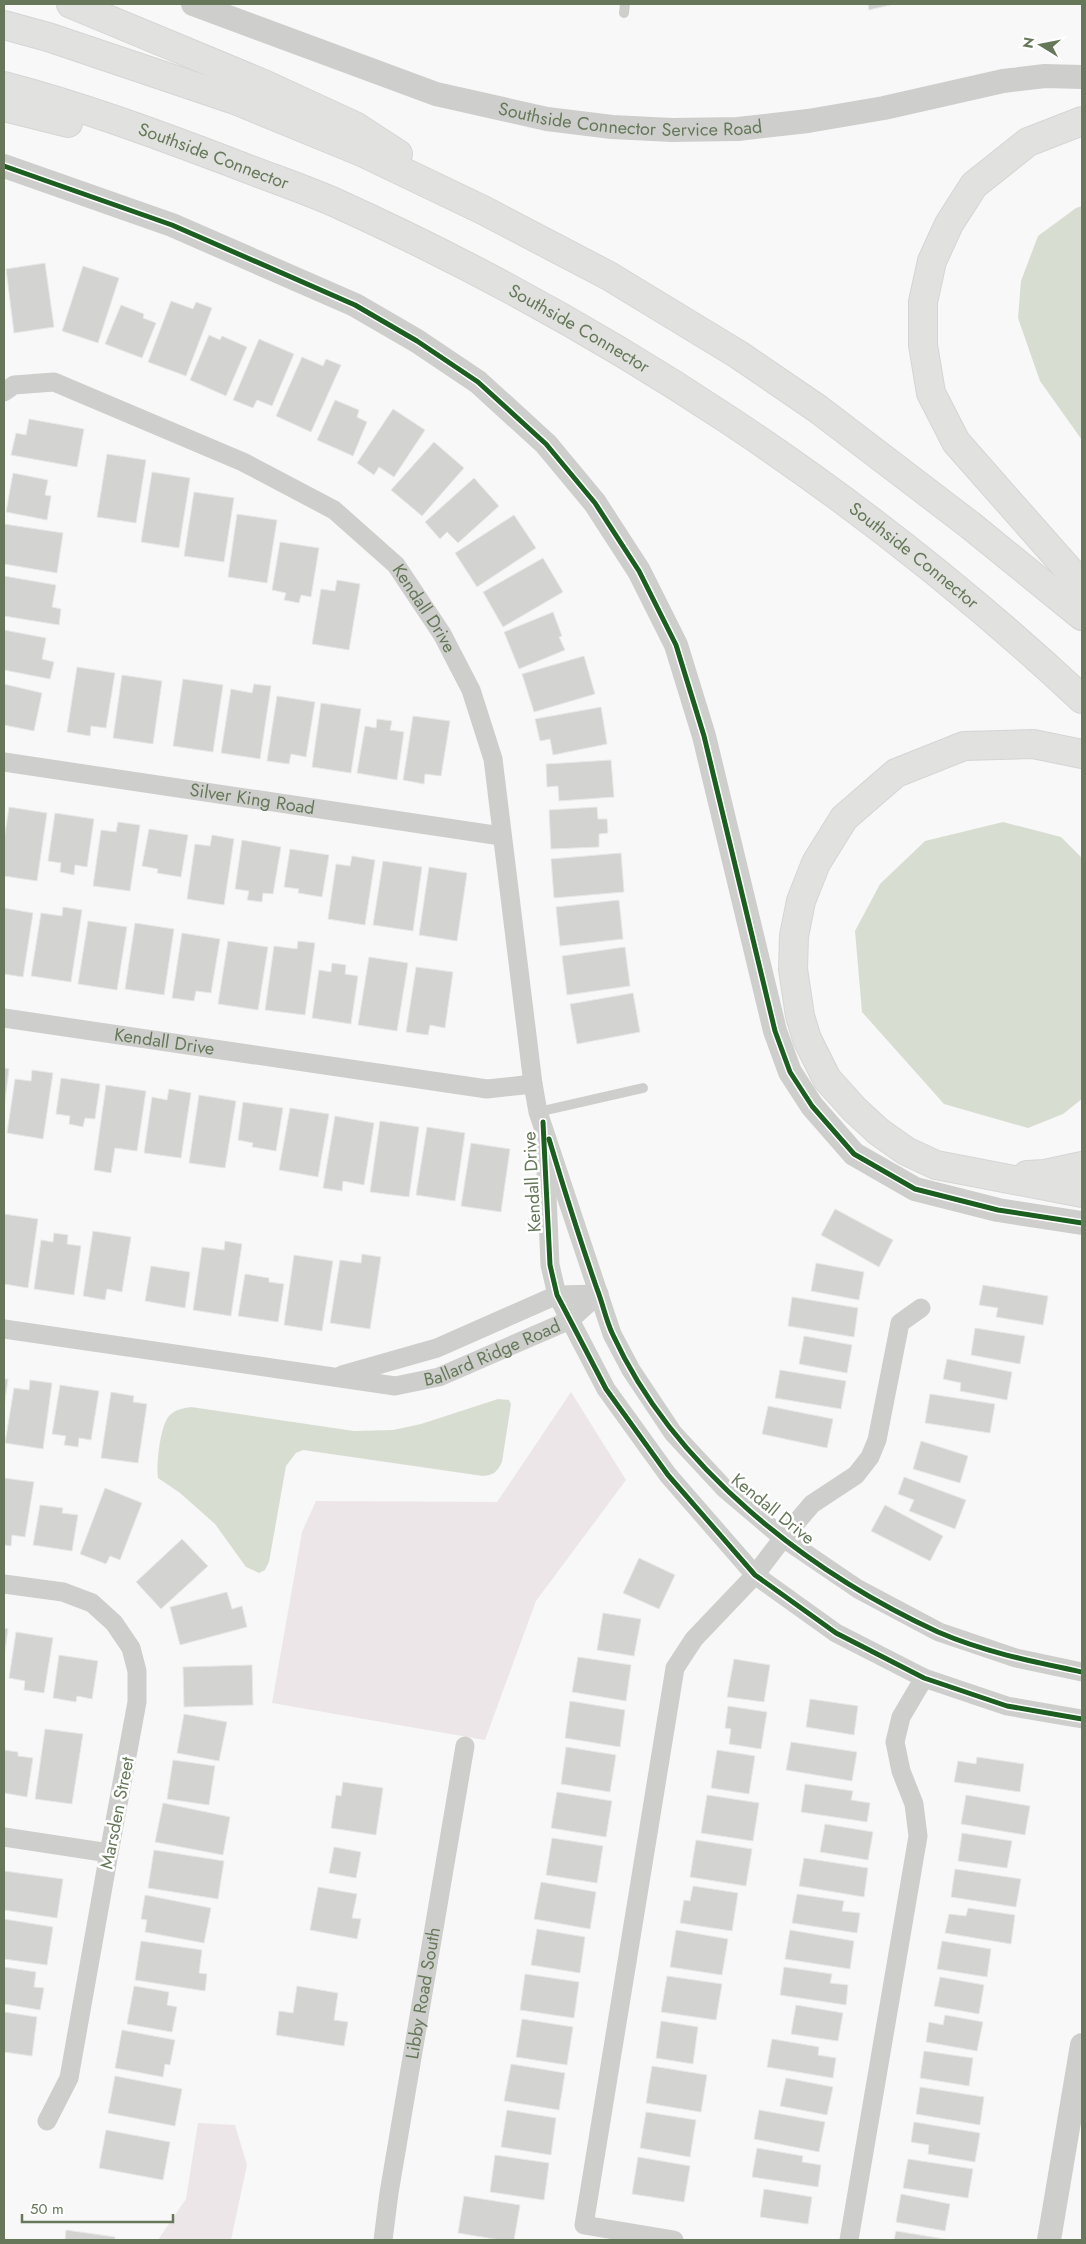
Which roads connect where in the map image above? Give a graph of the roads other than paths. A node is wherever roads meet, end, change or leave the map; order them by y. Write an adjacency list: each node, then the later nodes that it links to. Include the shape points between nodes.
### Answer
1 (71, 4): 9 (highway, via 266,85 355,126)
2 (193, 4): 4 (street, Southside Connector Service Road, via 436,94 547,119 612,127 672,130 746,128 865,111 1003,81 1046,76)
3 (4, 25): 9 (highway, via 235,100 364,153)
4 (1082, 77)
5 (4, 86): 10 (highway, Southside Connector, via 152,132 334,202)
6 (4, 106): 10 (highway, via 74,124)
7 (1082, 121): 12 (highway, via 1028,142 974,184 949,224 932,261 922,302 923,346 932,393 956,442)
8 (4, 166): 25 (street, via 172,225 355,306 417,341 478,382 546,444 610,526 639,571 676,645 706,745 775,1030 790,1072 812,1106 854,1154 916,1189 998,1210)
9 (483, 210): 13 (highway, via 609,276 755,366 970,525)
10 (412, 240): 14 (highway, Southside Connector, via 499,283 654,372 740,426 847,502 960,590)
11 (4, 392): 17 (street, Kendall Drive, via 14,385 54,382 243,462 334,510 355,528 396,565 442,634 471,690 493,759)
12 (1082, 585)
13 (1082, 616)
14 (1082, 699)
15 (1082, 754): 23 (highway, via 1033,744 964,746 896,773 844,818 816,863 801,901 794,936 793,969 807,1039 827,1079 879,1132 906,1150 936,1165)
16 (4, 762): 17 (street, Silver King Road)
17 (501, 836): 19 (street, Kendall Drive)
18 (4, 1018): 19 (street, Kendall Drive, via 487,1089)
19 (533, 1084): 21 (street, Kendall Drive)
20 (643, 1088): 21 (lane)
21 (541, 1117): 26 (street, Kendall Drive); 27 (street, Kendall Drive, via 550,1265)
22 (1082, 1166): 23 (highway, via 1045,1174)
23 (987, 1176): 24 (highway)
24 (1082, 1193)
25 (1082, 1223)
26 (599, 1294): 27 (street, Ballard Ridge Road); 29 (street, Ballard Ridge Road); 32 (street, Kendall Drive, via 612,1334 631,1370 673,1433 725,1489)
27 (557, 1295): 29 (street, Kendall Drive); 31 (street, Ballard Ridge Road, via 437,1348)
28 (921, 1308): 32 (street, via 900,1323 881,1423 870,1457 856,1475 812,1504)
29 (570, 1320): 31 (street, Ballard Ridge Road, via 439,1377 395,1386); 33 (street, Kendall Drive, via 606,1389 668,1475)
30 (4, 1329): 31 (street)
31 (336, 1376)
32 (783, 1538): 33 (street); 35 (street, Kendall Drive, via 858,1590 940,1632 1016,1658)
33 (755, 1575): 36 (street, Kendall Drive, via 836,1633); 43 (street, via 694,1640 675,1668)
34 (4, 1584): 40 (street, Marsden Street, via 63,1592 92,1603 114,1623 131,1648 137,1671 137,1702)
35 (1082, 1672)
36 (924, 1678): 37 (street, Kendall Drive, via 1007,1706); 46 (street, via 901,1718 895,1742 901,1771 914,1804 918,1836)
37 (1082, 1719)
38 (465, 1746): 44 (street, Libby Road South)
39 (4, 1837): 40 (street)
40 (108, 1853): 42 (street, Marsden Street, via 70,2078)
41 (1082, 2045): 47 (street)
42 (47, 2121)
43 (582, 2233): 45 (street)
44 (383, 2240)
45 (674, 2240)
46 (849, 2240)
47 (1049, 2240)

